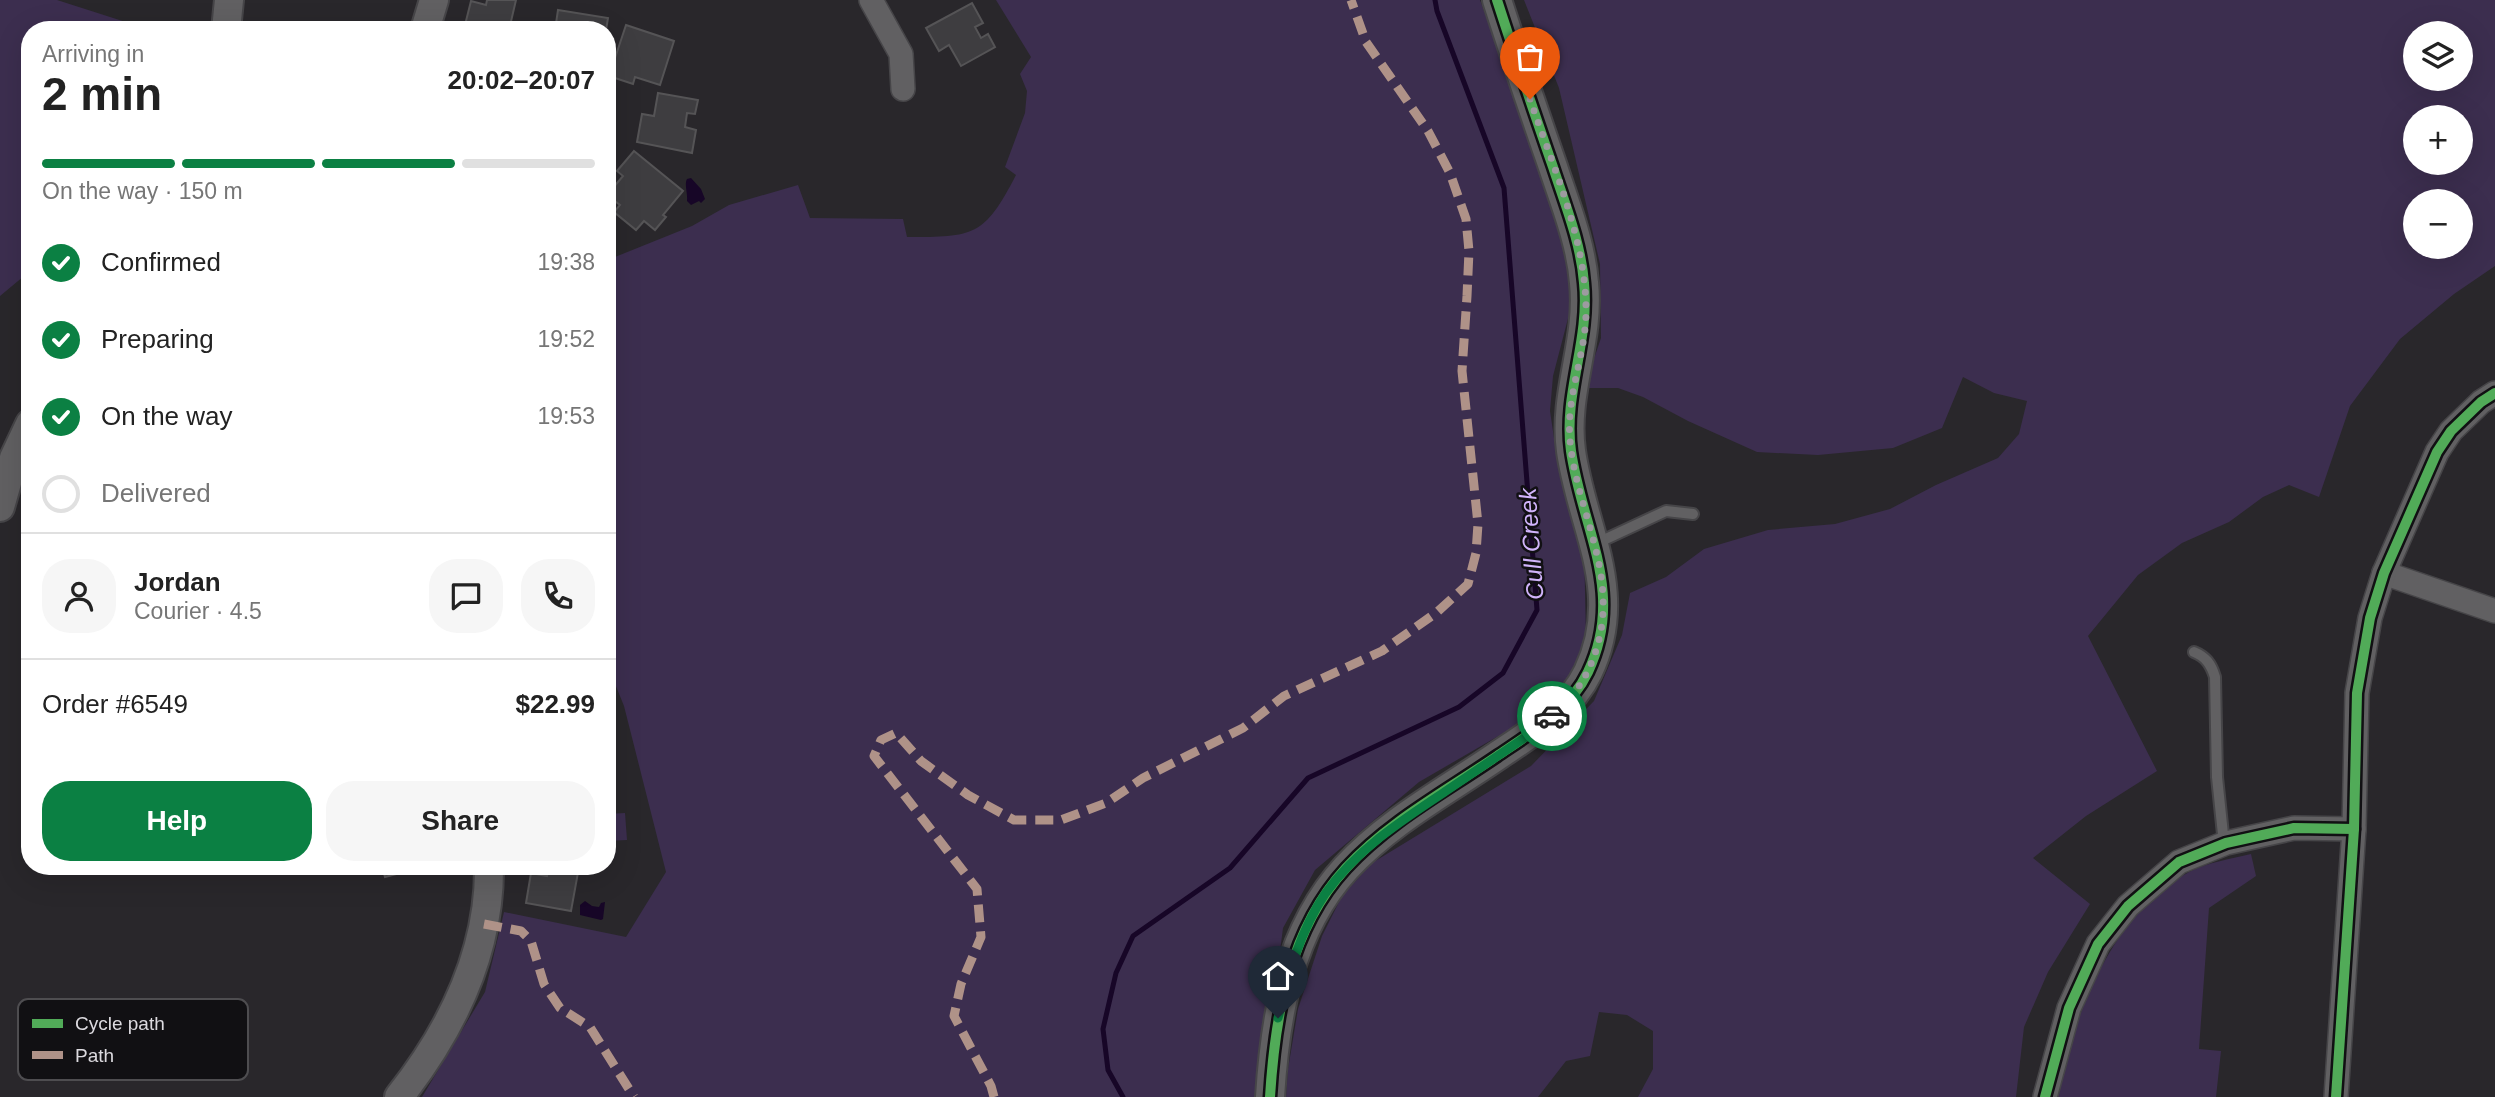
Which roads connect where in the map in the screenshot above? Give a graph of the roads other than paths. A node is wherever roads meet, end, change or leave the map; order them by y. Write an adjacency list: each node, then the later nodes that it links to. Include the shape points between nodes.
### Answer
1 (229, 0): 5 (street)
2 (434, 0): 6 (street)
3 (871, 0): 7 (street, via 901,54)
4 (1497, 0): 12 (street, via 1563,198 1584,278 1586,317 1569,435)
5 (227, 21)
6 (428, 21)
7 (903, 89)
8 (2495, 393): 13 (street, via 2451,431 2437,452)
9 (21, 443): 10 (street)
10 (0, 507)
11 (1693, 514): 12 (lane, via 1666,511)
12 (1595, 544): 20 (street, via 1605,602 1601,634 1588,673 1575,694 1539,728 1401,820 1346,868 1325,894 1288,976)
13 (2384, 573): 14 (street); 16 (street, via 2370,618 2357,693)
14 (2495, 611)
15 (2193, 652): 17 (lane, via 2208,662 2215,677)
16 (2354, 829): 17 (street, via 2294,828); 22 (street)
17 (2224, 844): 21 (street, via 2179,862 2127,906 2098,944 2069,1008)
18 (488, 875): 19 (street, via 484,924 459,1004 430,1056)
19 (399, 1097)
20 (1270, 1097)
21 (2045, 1097)
22 (2336, 1097)

